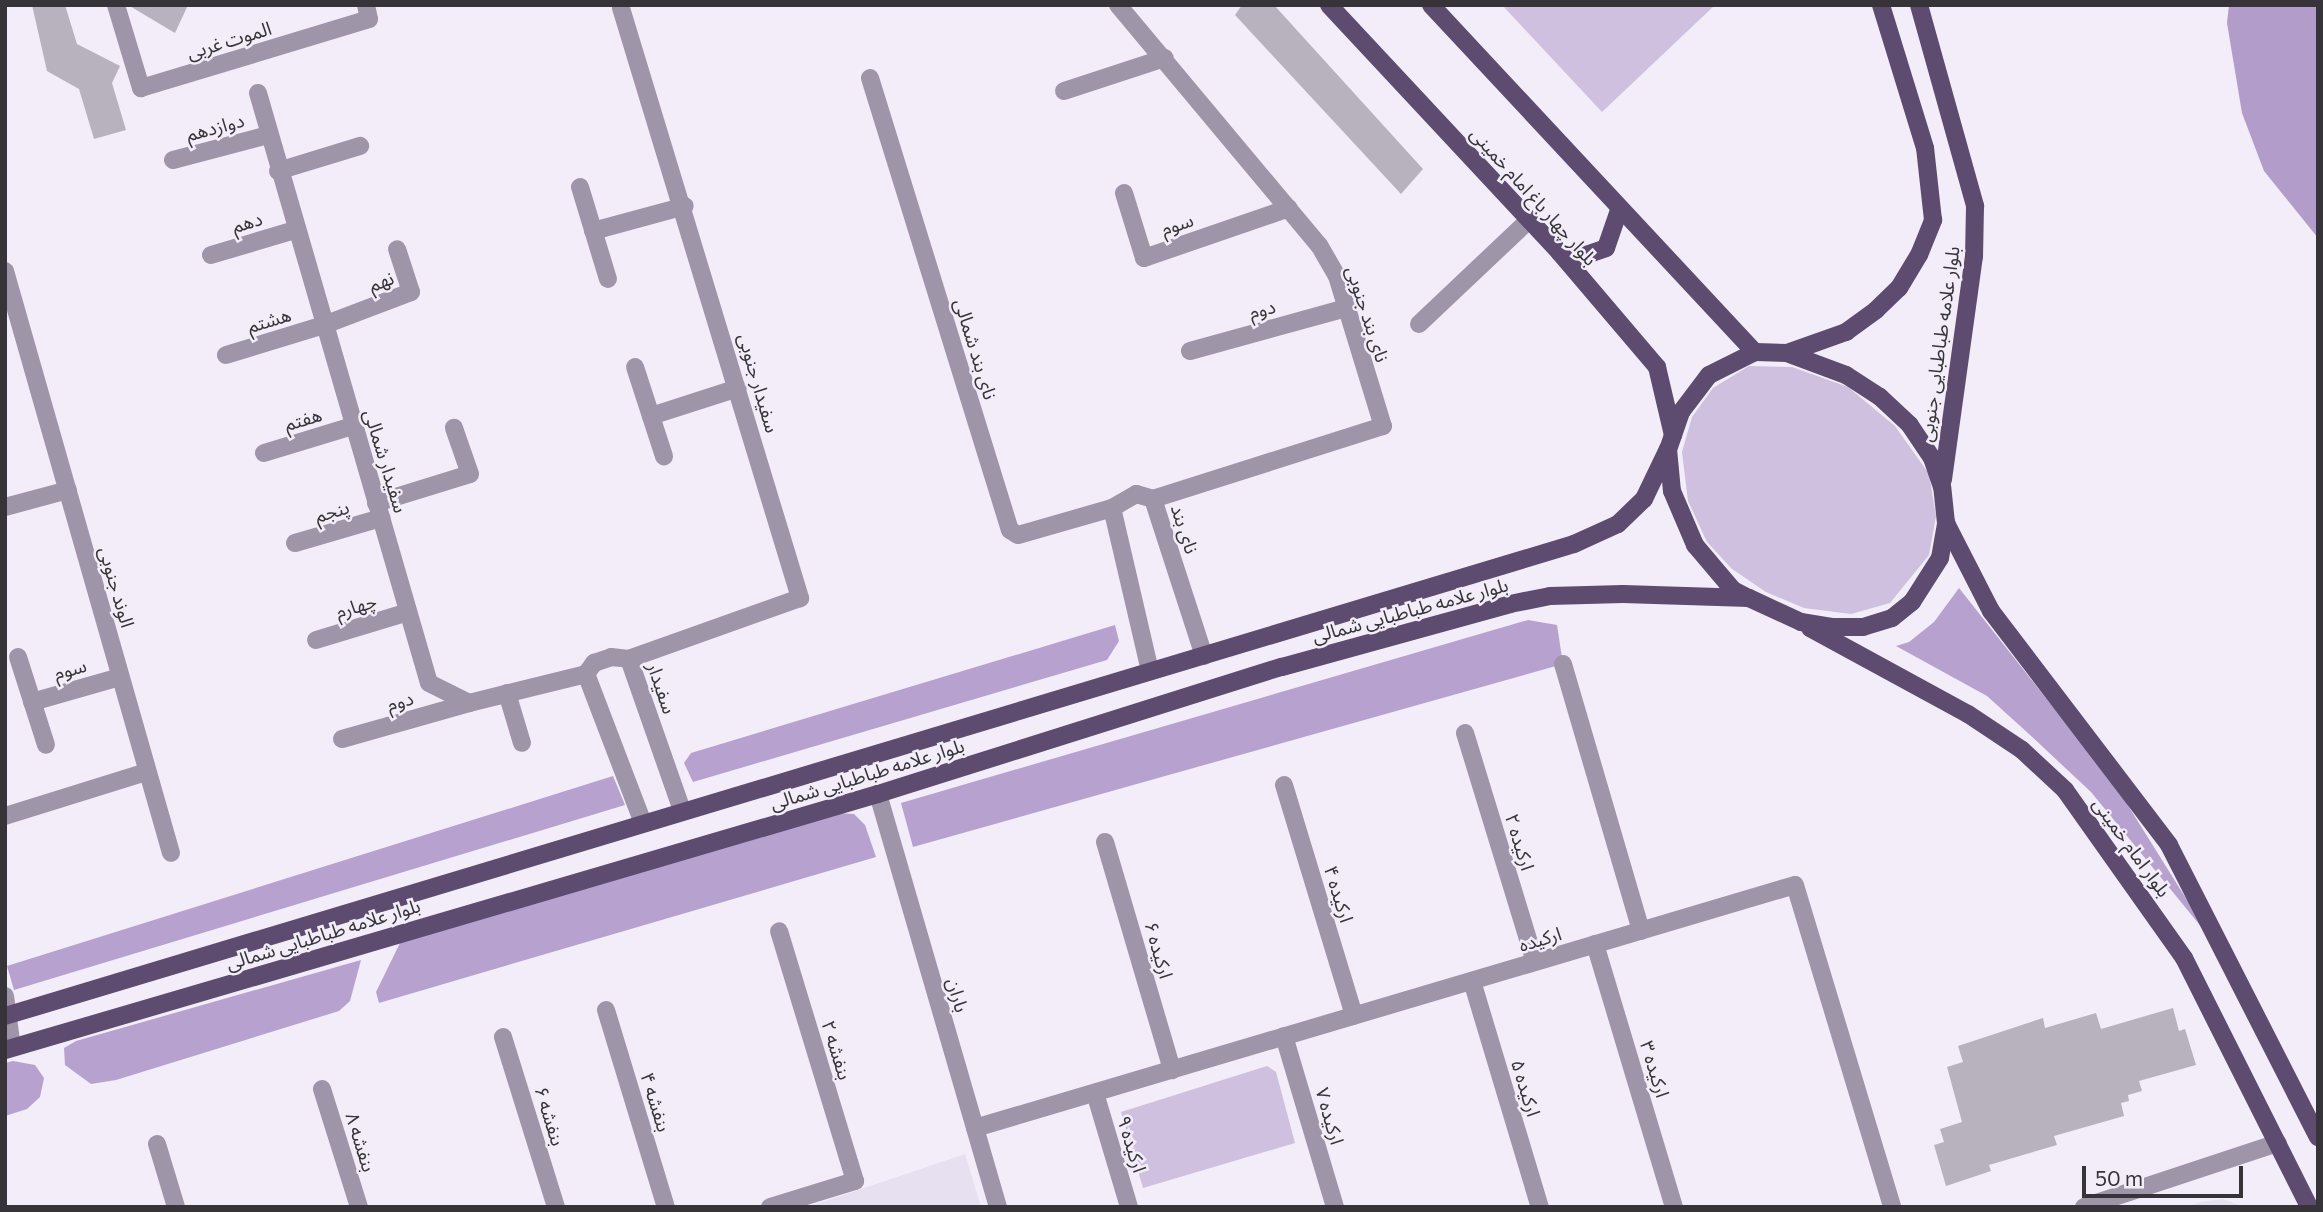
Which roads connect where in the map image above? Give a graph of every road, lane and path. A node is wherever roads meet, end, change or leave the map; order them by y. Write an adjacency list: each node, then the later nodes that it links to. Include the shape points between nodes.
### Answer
1 (116, 5): 8 (street, الموت غربی, via 141,88)
2 (1118, 5): 9 (street, نای بند جنوبی)
3 (1329, 5): 22 (main road, بلوار چهار باغ امام خمینی)
4 (1431, 5): 21 (main road)
5 (1881, 5): 36 (main road, بلوار علامه طباطبایی جنوبی, via 1924,148 1933,219 1920,255 1899,288 1876,310 1846,332)
6 (1919, 5): 46 (main road, بلوار علامه طباطبایی جنوبی, via 1975,206 1974,256)
7 (621, 8): 19 (street, سفیدار جنوبی)
8 (368, 12)
9 (1165, 58): 11 (street); 20 (street, نای بند جنوبی)
10 (870, 78): 50 (street, نای بند شمالی, via 1010,530 1018,535)
11 (1063, 91)
12 (258, 93): 13 (street, سفیدار شمالی)
13 (268, 135): 15 (street, دوازدهم); 16 (street, سفیدار شمالی)
14 (360, 146): 16 (street)
15 (173, 160)
16 (278, 171): 23 (street, سفیدار شمالی)
17 (580, 187): 24 (street)
18 (1124, 193): 20 (street, سوم, via 1144,258)
19 (685, 206): 24 (street); 39 (street, سفیدار جنوبی)
20 (1289, 208): 31 (street, نای بند جنوبی, via 1337,276)
21 (1619, 211): 26 (main road, via 1606,248 1583,256); 35 (main road)
22 (1529, 220): 26 (main road, بلوار چهار باغ امام خمینی); 32 (street)
23 (295, 230): 27 (street, دهم); 33 (street, سفیدار شمالی)
24 (593, 231): 29 (street)
25 (397, 248): 33 (street, نهم, via 411,292)
26 (1560, 253): 43 (main road, بلوار چهار باغ امام خمینی, via 1657,367)
27 (211, 255)
28 (5, 271): 30 (street, الوند جنوبی)
29 (608, 279)
30 (11, 306): 47 (street, الوند جنوبی)
31 (1346, 308): 34 (street, دوم); 48 (street, نای بند جنوبی, via 1383,426)
32 (1419, 324)
33 (324, 325): 37 (street, هشتم); 41 (street, سفیدار شمالی)
34 (1190, 351)
35 (1755, 352): 36 (main road); 43 (main road, بلوار علامه طباطبایی شمالی, via 1709,375 1692,393)
36 (1787, 353): 46 (main road, via 1846,375 1880,397 1910,425 1932,458)
37 (226, 355)
38 (635, 367): 40 (street)
39 (738, 388): 40 (street); 60 (street, سفیدار جنوبی, via 800,598)
40 (651, 416): 45 (street)
41 (353, 426): 44 (street, هفتم); 51 (street, سفیدار شمالی)
42 (454, 428): 51 (street, پنجم, via 470,474)
43 (1670, 442): 54 (main road, بلوار چهار باغ امام خمینی, via 1672,491 1695,545 1733,590); 58 (main road, بلوار علامه طباطبایی شمالی, via 1644,499 1618,524)
44 (264, 453)
45 (664, 456)
46 (1942, 487): 52 (main road)
47 (68, 490): 49 (street); 64 (street, الوند جنوبی)
48 (1153, 499): 50 (street, نای بند, via 1136,494); 58 (street, نای بند)
49 (5, 507)
50 (1112, 508): 62 (street)
51 (378, 510): 53 (street, پنجم); 55 (street, سفیدار شمالی)
52 (1946, 523): 56 (main road, via 1940,558 1929,579 1892,618 1863,627); 96 (main road, بلوار امام خمینی, via 1991,611 2169,845)
53 (295, 544)
54 (1749, 598): 56 (main road, بلوار امام خمینی); 74 (main road, بلوار علامه طباطبایی شمالی, via 1623,594 1550,596 1510,604 1282,667)
55 (408, 612): 57 (street, چهارم); 67 (street, سفیدار شمالی, via 429,683)
56 (1801, 622): 98 (main road, بلوار امام خمینی, via 1968,714 2022,750 2065,790 2184,958)
57 (316, 640)
58 (1204, 656): 62 (main road, بلوار علامه طباطبایی شمالی)
59 (18, 657): 66 (street)
60 (629, 659): 63 (street, سفیدار, via 611,657 594,663); 75 (street, سفیدار)
61 (1563, 664): 81 (street)
62 (1150, 671): 75 (main road, بلوار علامه طباطبایی شمالی)
63 (586, 674): 65 (street); 77 (street)
64 (120, 677): 66 (street, سوم); 72 (street, الوند جنوبی)
65 (507, 693): 67 (street); 70 (street)
66 (32, 702): 71 (street)
67 (469, 703): 69 (street, دوم)
68 (1465, 733): 83 (street, ارکیده ۲)
69 (342, 739)
70 (522, 743)
71 (46, 745)
72 (146, 772): 76 (street); 79 (street)
73 (1284, 785): 88 (street, ارکیده ۴)
74 (878, 794): 91 (main road, بلوار علامه طباطبایی شمالی); 95 (street, باران)
75 (682, 810): 77 (main road, بلوار علامه طباطبایی شمالی)
76 (5, 816)
77 (643, 823): 87 (main road, بلوار علامه طباطبایی شمالی)
78 (1105, 842): 92 (street, ارکیده ۶)
79 (171, 853)
80 (779, 931): 103 (street, بنفشه ۲, via 855,1181)
81 (1641, 931): 82 (street, ارکیده); 109 (street, ارکیده, via 1795,885)
82 (1595, 944): 83 (street, ارکیده); 108 (street, ارکیده ۳)
83 (1535, 962): 84 (street, ارکیده)
84 (1472, 981): 88 (street, ارکیده); 107 (street, ارکیده ۵)
85 (5, 996): 87 (street)
86 (606, 1010): 102 (street, بنفشه ۴)
87 (8, 1015): 91 (street)
88 (1354, 1016): 89 (street, ارکیده)
89 (1284, 1036): 92 (street, ارکیده); 106 (street, ارکیده ۷)
90 (503, 1037): 101 (street, بنفشه ۶)
91 (7, 1047)
92 (1172, 1070): 94 (street, ارکیده)
93 (323, 1089): 100 (street, بنفشه ۸)
94 (1095, 1093): 95 (street, ارکیده); 105 (street, ارکیده ۹)
95 (975, 1128): 104 (street, باران)
96 (2318, 1137)
97 (158, 1143): 99 (street)
98 (2278, 1143): 110 (street); 111 (main road, بلوار امام خمینی)
99 (176, 1207)
100 (359, 1207)
101 (556, 1207)
102 (666, 1207)
103 (770, 1207)
104 (998, 1207)
105 (1129, 1207)
106 (1335, 1207)
107 (1540, 1207)
108 (1674, 1207)
109 (1892, 1207)
110 (2084, 1207)
111 (2309, 1207)

